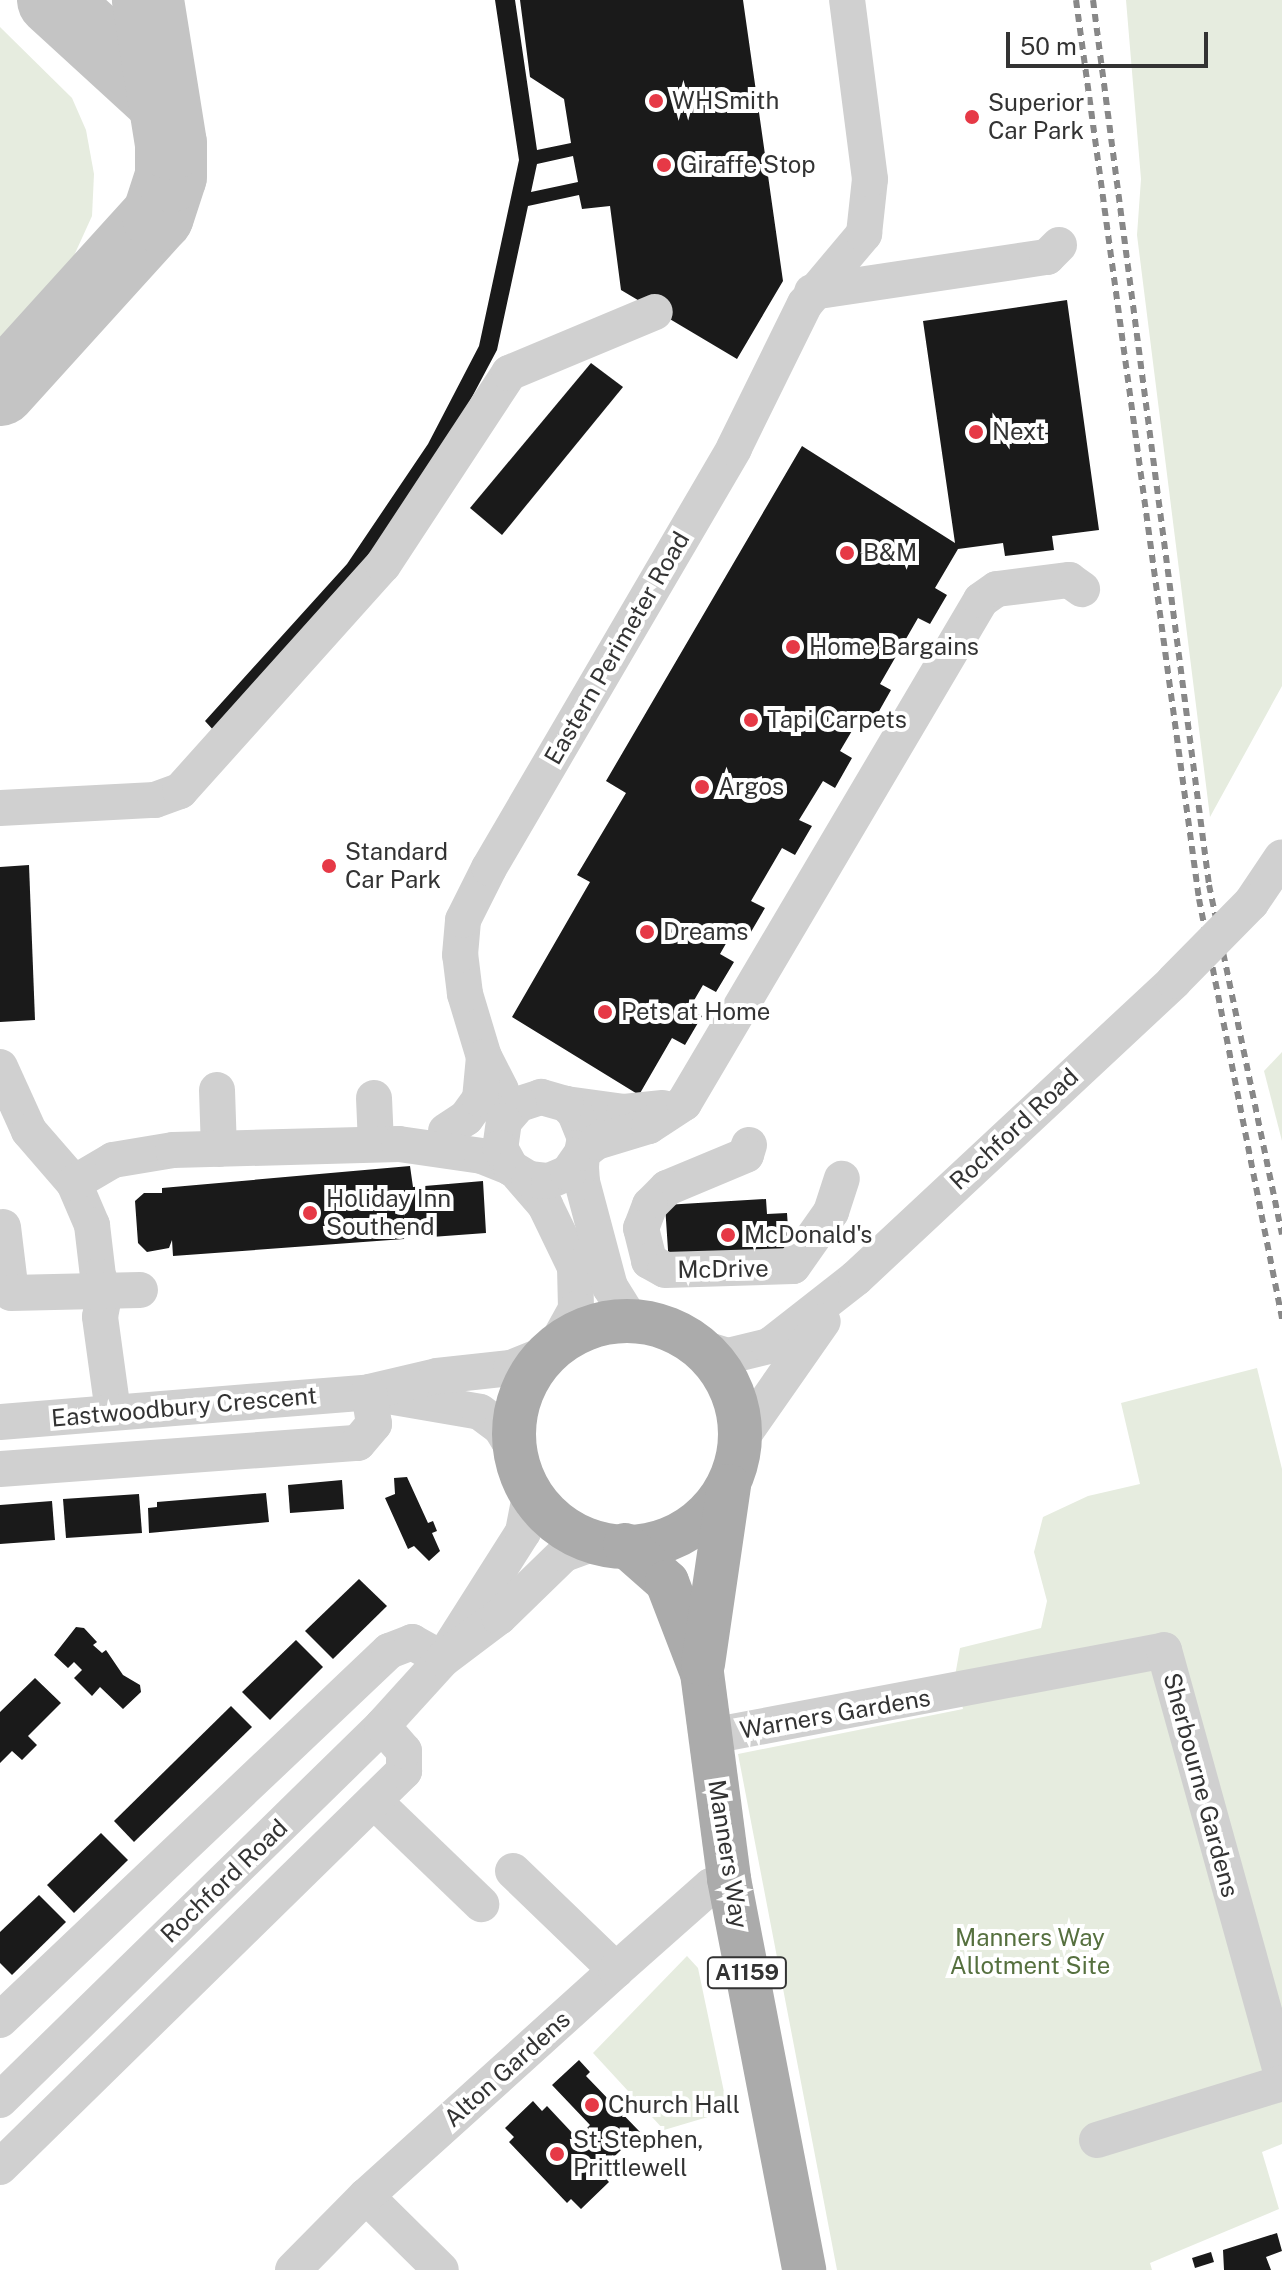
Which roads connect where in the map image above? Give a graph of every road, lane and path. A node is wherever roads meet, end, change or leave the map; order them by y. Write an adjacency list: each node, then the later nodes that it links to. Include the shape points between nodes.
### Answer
1 (847, 0): 3 (street, Eastern Perimeter Road, via 870,179 869,213 858,243)
2 (1059, 245): 3 (street, via 1047,257)
3 (812, 292): 8 (street, Eastern Perimeter Road, via 734,448 470,901 460,955)
4 (655, 312): 6 (street, via 509,373 383,565 180,791 155,800)
5 (1082, 589): 12 (street, via 1069,580 997,589 981,600)
6 (0, 808)
7 (1282, 857): 25 (street, Rochford Road, bridge, via 1251,903 1174,981)
8 (471, 1012): 9 (street, Eastern Perimeter Road); 14 (street, Eastern Perimeter Road, via 528,1084)
9 (484, 1057): 15 (street, Eastern Perimeter Road, via 501,1090); 16 (street, via 480,1099 466,1118)
10 (2, 1073): 23 (street, via 29,1131)
11 (217, 1090): 19 (street)
12 (692, 1092): 14 (street, via 678,1103 638,1112); 20 (street, via 662,1120 596,1142)
13 (374, 1098): 17 (street)
14 (560, 1101): 15 (street, via 530,1099); 20 (street, via 582,1124)
15 (504, 1121): 16 (street); 21 (street, via 500,1148)
16 (446, 1131): 17 (street)
17 (387, 1144): 19 (street); 21 (street, via 482,1156)
18 (749, 1145): 22 (street, McDrive, via 746,1155 667,1188 650,1205 641,1243 649,1261 665,1270 788,1267 812,1242)
19 (219, 1149): 23 (street, via 138,1152)
20 (582, 1153): 21 (street, via 559,1178 539,1181); 27 (street, via 582,1182 610,1287 627,1314)
21 (515, 1171): 29 (street, via 545,1205 575,1267 576,1309)
22 (840, 1183)
23 (79, 1193): 26 (street)
24 (3, 1227): 26 (street, via 11,1293)
25 (856, 1278): 28 (street, Rochford Road, via 755,1352 728,1356); 33 (street, Rochford Road, via 774,1383)
26 (122, 1291): 31 (street, via 100,1317)
27 (645, 1325): 28 (main road); 29 (main road, via 609,1323)
28 (692, 1345): 33 (main road, via 727,1381)
29 (552, 1348): 30 (street, Eastwoodbury Crescent, via 511,1368 437,1376); 34 (main road, A1159, via 519,1403)
30 (369, 1392): 31 (street, Eastwoodbury Crescent); 34 (street, Eastwoodbury Crescent, via 480,1412 501,1428); 35 (street, via 374,1424 358,1443)
31 (112, 1397): 32 (street, Eastwoodbury Crescent)
32 (0, 1422)
33 (742, 1437): 36 (main road, A1159)
34 (516, 1453): 37 (main road, A1159)
35 (0, 1469)
36 (729, 1484): 38 (main road, A1159, via 704,1520 675,1536); 40 (main road, Manners Way / A1159)
37 (530, 1495): 38 (main road, A1159, via 561,1525); 39 (street, Rochford Road, via 523,1532)
38 (612, 1543): 39 (street, Rochford Road, via 564,1554 499,1617); 40 (main road, Manners Way / A1159, via 667,1582)
39 (443, 1659): 42 (street, Rochford Road); 49 (street, via 412,1642 389,1651)
40 (702, 1673): 43 (main road, Manners Way / A1159)
41 (959, 1692): 43 (street, Warners Gardens); 50 (street, Sherbourne Gardens, via 1164,1650)
42 (382, 1726): 44 (street, via 404,1751 406,1765); 52 (street, Rochford Road)
43 (711, 1736): 46 (main road, Manners Way / A1159)
44 (374, 1801): 47 (street); 54 (street)
45 (513, 1871): 48 (street)
46 (729, 1879): 48 (street, Alton Gardens, via 711,1886); 58 (main road, Manners Way / A1159)
47 (481, 1904)
48 (616, 1970): 55 (street, Alton Gardens)
49 (2, 2013)
50 (1282, 2075)
51 (1282, 2083): 53 (street)
52 (0, 2100)
53 (1097, 2140)
54 (0, 2167)
55 (366, 2196): 56 (street, Alton Gardens); 57 (street)
56 (293, 2270)
57 (441, 2270)
58 (804, 2270)

